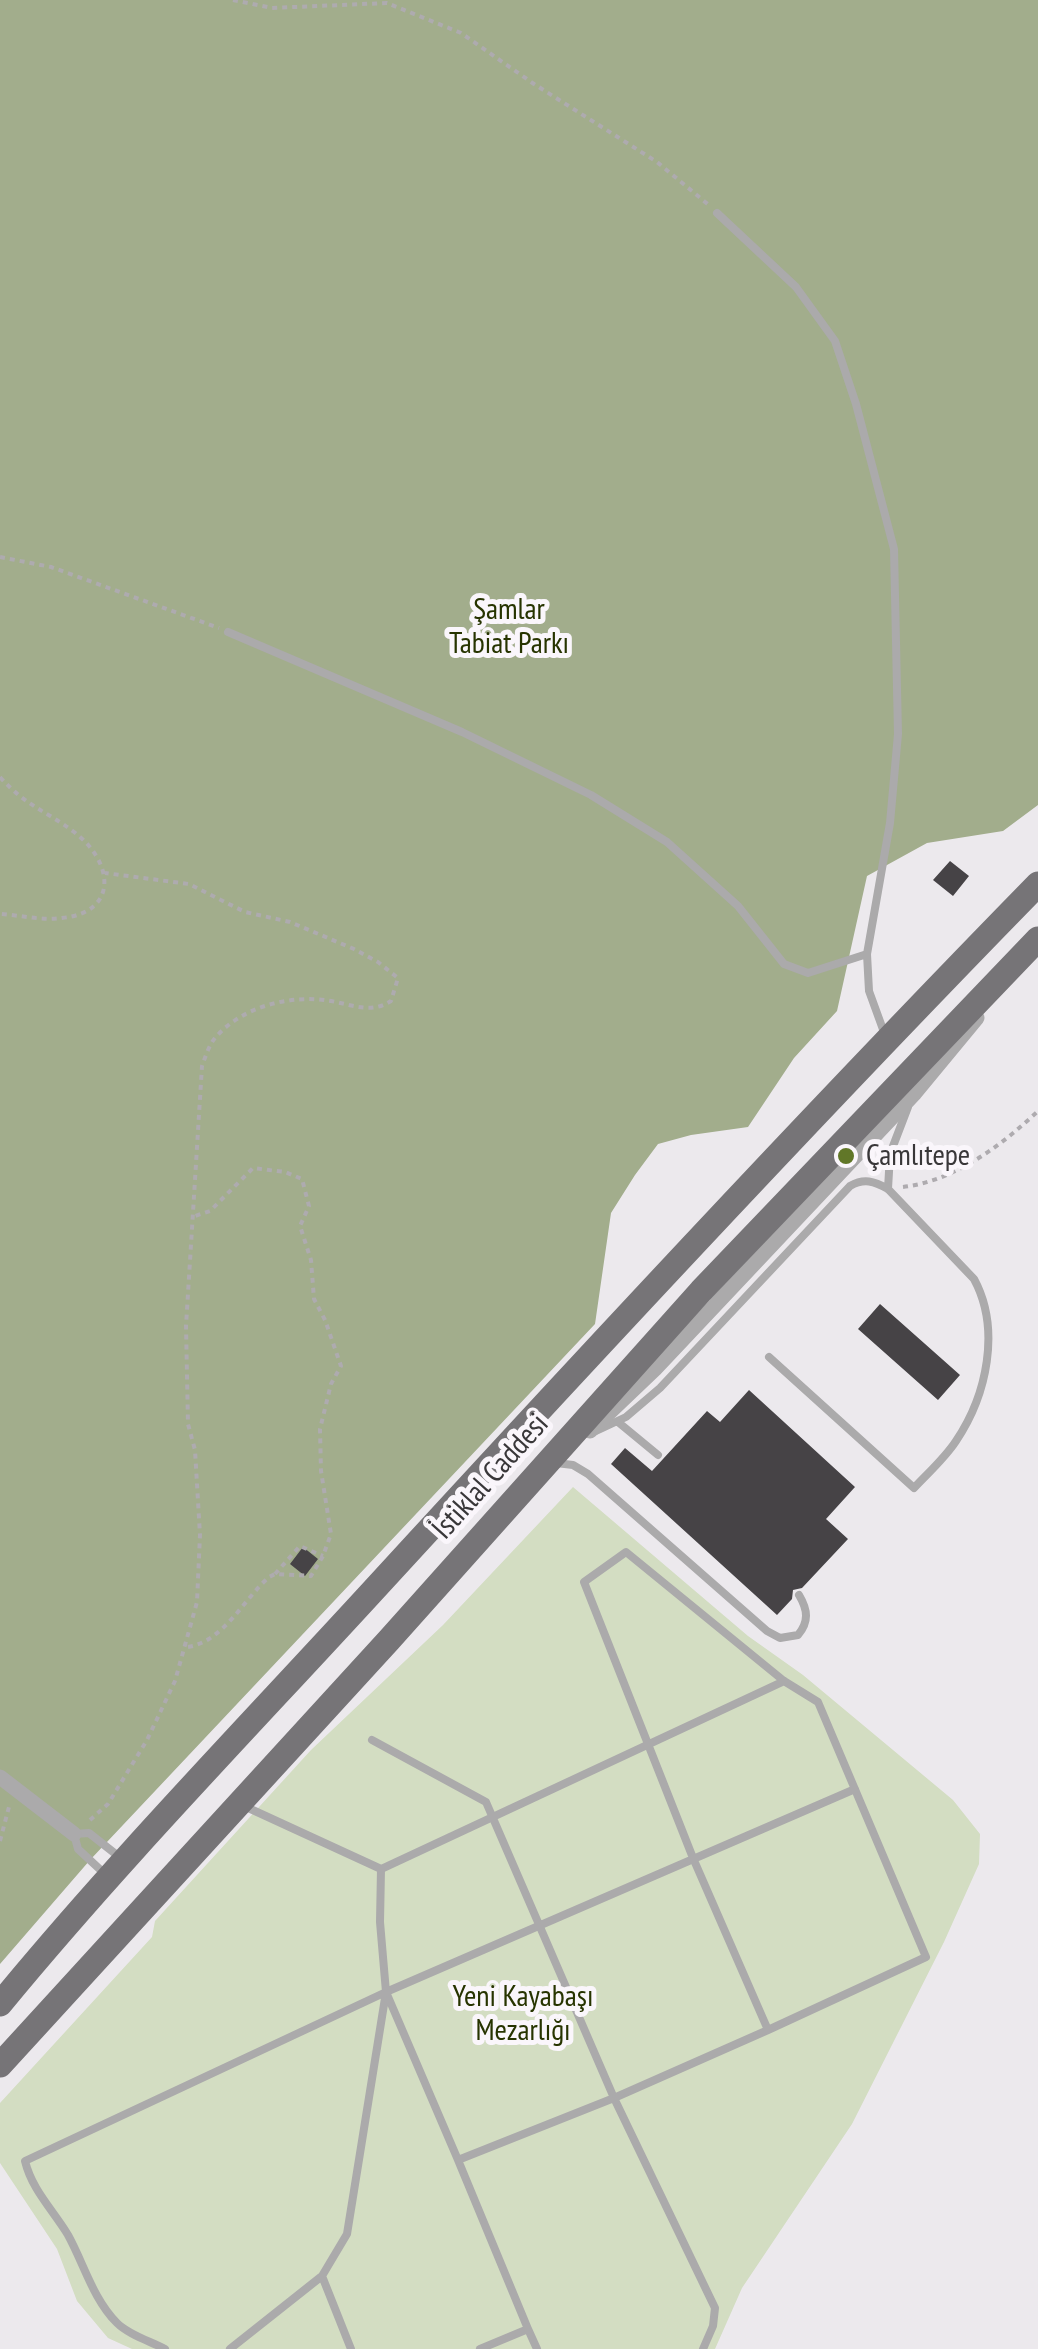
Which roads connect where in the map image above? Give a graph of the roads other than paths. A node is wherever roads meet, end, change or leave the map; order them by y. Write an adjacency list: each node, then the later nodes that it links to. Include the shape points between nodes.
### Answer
1 (717, 213): 5 (lane, via 796,288 835,341 894,548 898,734)
2 (228, 632): 5 (lane, via 591,795 667,842 738,906 784,964 808,973)
3 (1038, 884): 6 (main road, İstiklal Caddesi)
4 (1032, 945): 7 (street); 13 (main road, İstiklal Caddesi)
5 (868, 954): 6 (lane, via 869,991)
6 (887, 1039): 25 (main road, İstiklal Caddesi)
7 (914, 1093): 8 (lane, via 894,1137); 11 (street)
8 (888, 1188): 9 (lane, via 981,1292 986,1368 956,1442 914,1488); 10 (lane, via 870,1180 850,1186 660,1388)
9 (769, 1356)
10 (618, 1422): 11 (lane); 12 (lane)
11 (584, 1436): 13 (street)
12 (658, 1455)
13 (547, 1464): 14 (lane, via 573,1465 588,1474 780,1638 805,1627); 20 (main road, İstiklal Caddesi)
14 (800, 1595)
15 (784, 1681): 17 (lane); 17 (lane, via 626,1552 584,1582); 19 (lane, via 818,1702)
16 (372, 1740): 21 (lane, via 486,1802)
17 (648, 1744): 21 (lane); 23 (lane)
18 (4, 1785): 22 (street)
19 (855, 1789): 23 (lane); 29 (lane, via 926,1958)
20 (240, 1804): 24 (lane); 30 (main road, İstiklal Caddesi)
21 (493, 1816): 24 (lane); 26 (lane)
22 (74, 1834): 25 (lane, via 78,1849); 25 (lane, via 89,1833)
23 (693, 1858): 26 (lane); 29 (lane)
24 (381, 1868): 27 (lane)
25 (118, 1870): 28 (main road, İstiklal Caddesi)
26 (540, 1926): 27 (lane); 31 (lane)
27 (386, 1992): 32 (lane); 33 (lane, via 347,2234); 35 (lane, via 24,2162 110,2316)
28 (0, 2004)
29 (768, 2030): 31 (lane)
30 (0, 2066)
31 (614, 2098): 32 (lane); 40 (lane, via 715,2308)
32 (458, 2160): 34 (lane)
33 (322, 2276): 36 (lane); 37 (lane)
34 (528, 2329): 38 (lane); 39 (lane)
35 (165, 2349)
36 (230, 2349)
37 (350, 2349)
38 (480, 2349)
39 (537, 2349)
40 (703, 2349)

